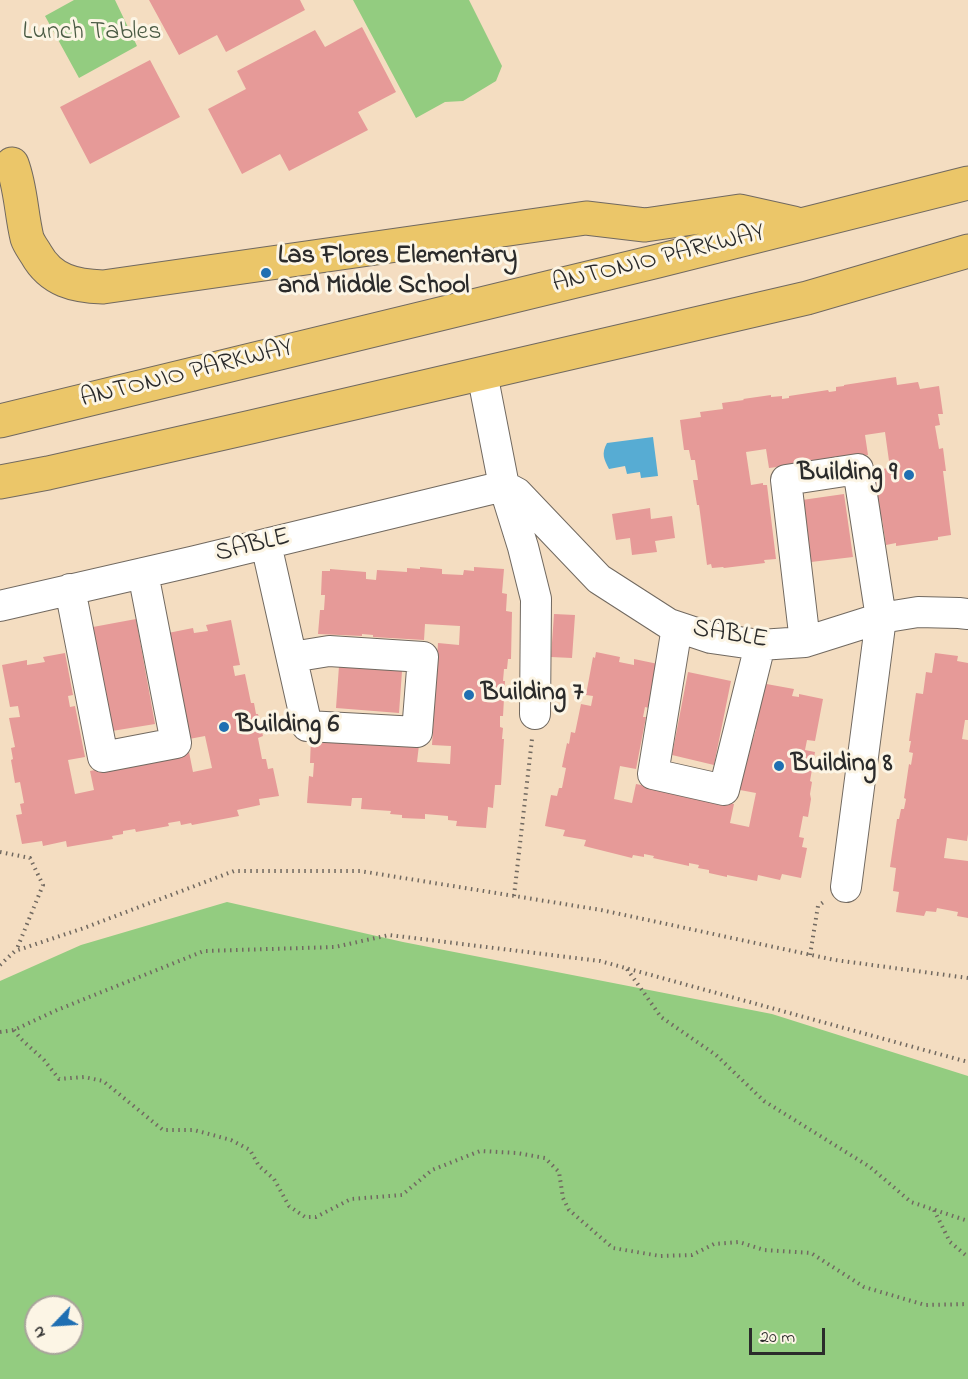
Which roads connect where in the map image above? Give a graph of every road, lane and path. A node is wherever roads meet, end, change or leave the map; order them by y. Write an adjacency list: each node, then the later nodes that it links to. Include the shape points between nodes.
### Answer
1 (6, 158): 3 (main road, via 17,177 28,240 41,264 57,278 82,286 103,287 586,218 645,225 740,211)
2 (968, 183): 3 (main road, ANTONIO PARKWAY)
3 (802, 225): 6 (main road, ANTONIO PARKWAY)
4 (968, 251): 5 (main road, via 807,298)
5 (482, 373): 7 (main road); 8 (street)
6 (0, 421)
7 (0, 482)
8 (504, 486): 9 (street, SABLE); 15 (street, SABLE, via 517,493 599,579); 19 (street, via 536,599)
9 (266, 544): 10 (street, SABLE); 18 (street)
10 (143, 573): 11 (street, SABLE); 11 (street, via 176,743 103,757)
11 (70, 589): 12 (street, SABLE)
12 (0, 606)
13 (968, 614): 14 (street, SABLE, via 918,612)
14 (881, 618): 16 (street, SABLE); 16 (street, via 858,470 786,480); 21 (street)
15 (677, 627): 17 (street, SABLE, via 711,638); 17 (street, via 653,774 724,790)
16 (805, 642): 17 (street, SABLE)
17 (760, 645)
18 (292, 657): 18 (street, via 307,726 417,732 423,657 329,651)
19 (535, 714): 22 (path)
20 (0, 852): 23 (path, via 30,858 43,885)
21 (846, 887): 24 (path, via 818,906)
22 (514, 896): 23 (path, via 360,871 234,871); 24 (path, via 601,910)
23 (15, 951): 25 (path)
24 (810, 955): 27 (path)
25 (0, 965)
26 (627, 969): 28 (path, via 600,961 389,935 335,947 204,951); 30 (path); 31 (path, via 661,1017 716,1054 764,1101 870,1167 911,1202)
27 (968, 978)
28 (14, 1030): 29 (path); 34 (path, via 59,1079 84,1077 103,1081 163,1130 194,1130 231,1140 250,1150 259,1166 274,1179 289,1206 306,1217 351,1199 402,1195 432,1170 480,1151 517,1153 545,1158 559,1172 569,1210 613,1248 660,1256 692,1255 714,1244 739,1242 764,1250 811,1253 864,1287 925,1305)
29 (0, 1032)
30 (968, 1062)
31 (933, 1209): 32 (path); 33 (path, via 950,1242)
32 (968, 1221)
33 (968, 1257)
34 (968, 1304)

